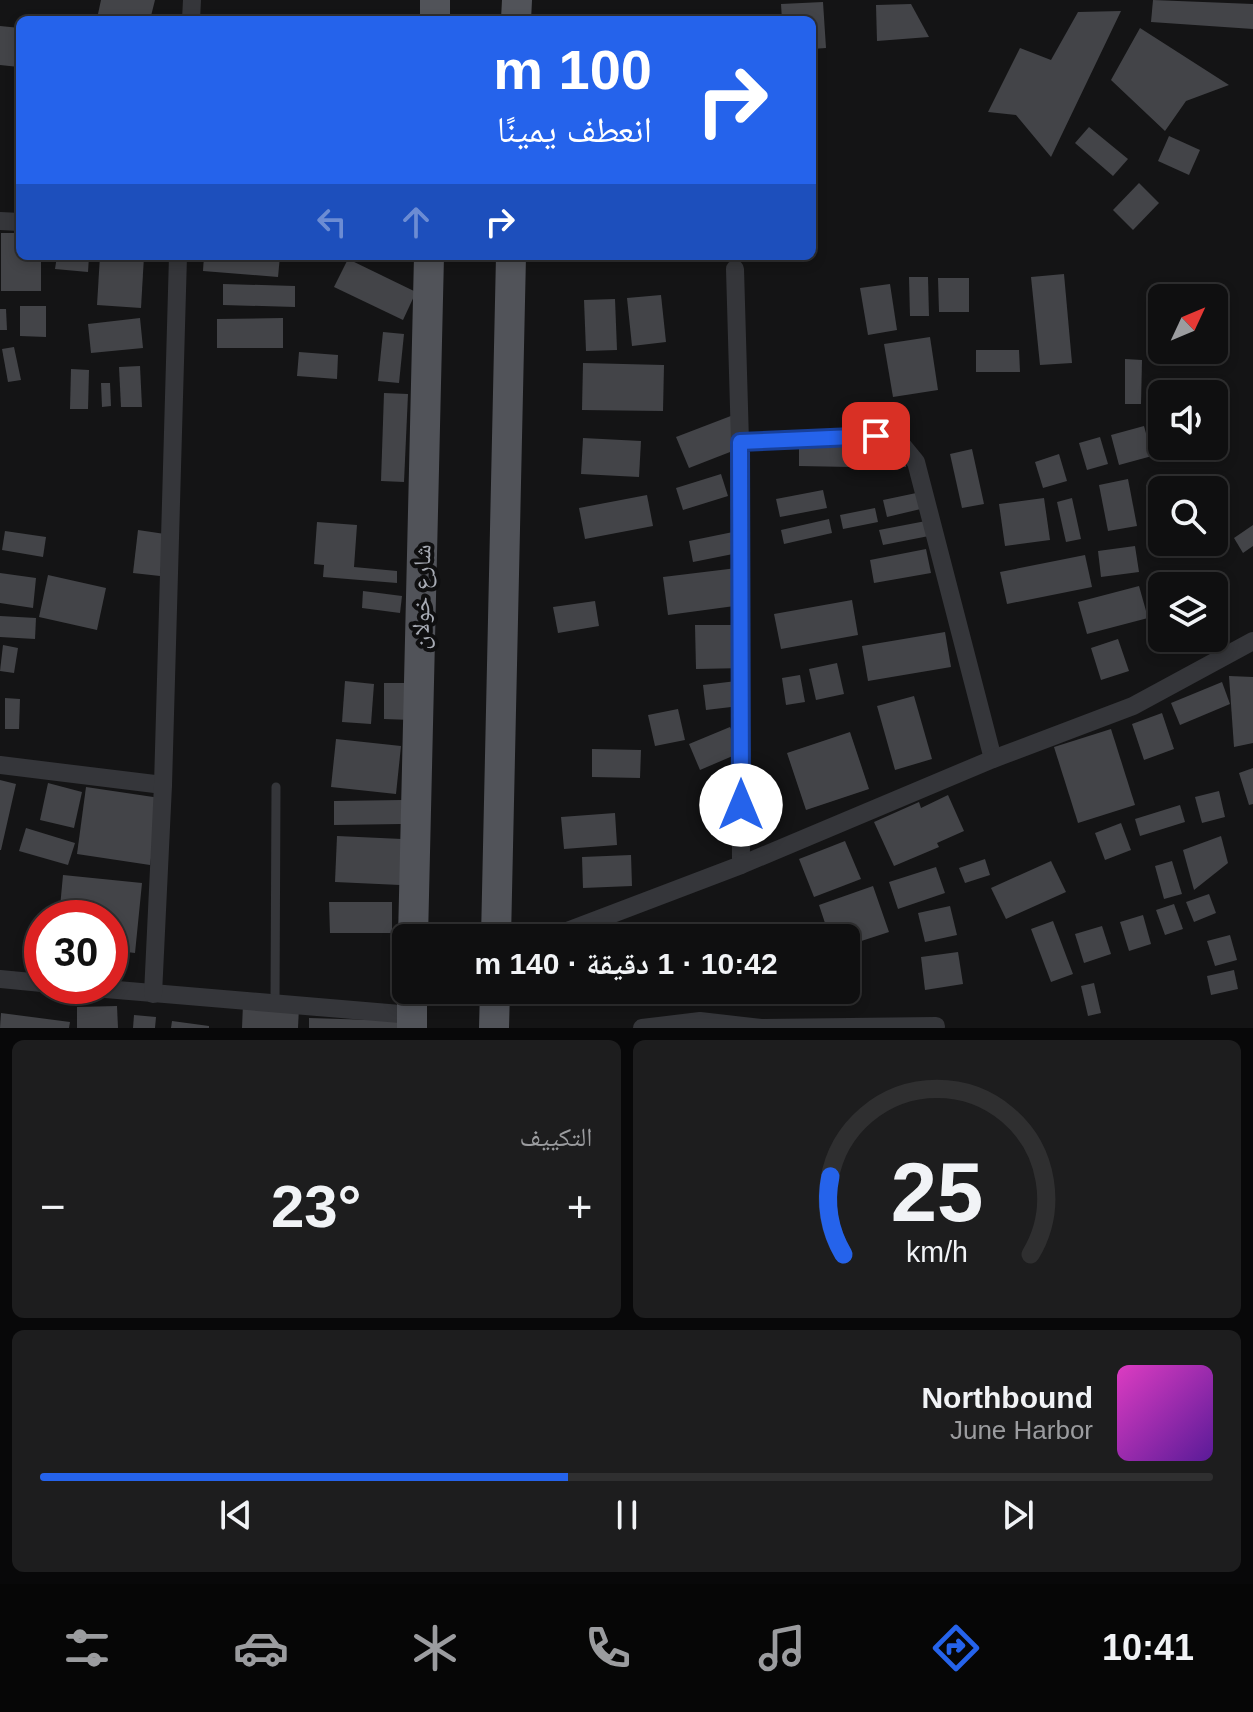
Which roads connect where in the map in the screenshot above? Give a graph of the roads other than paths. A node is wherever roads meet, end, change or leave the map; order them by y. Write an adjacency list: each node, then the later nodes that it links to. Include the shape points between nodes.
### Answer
1 (178, 260): 9 (street)
2 (429, 260): 12 (main road, شارع خولان)
3 (511, 260): 13 (main road)
4 (735, 269): 5 (street)
5 (740, 442): 7 (street, via 876,436 902,445 916,462); 11 (street)
6 (1253, 641): 7 (street, via 1133,706)
7 (993, 759): 11 (street)
8 (0, 765): 9 (street)
9 (163, 785): 18 (street)
10 (276, 787): 19 (lane)
11 (741, 865): 14 (street)
12 (413, 924)
13 (496, 924)
14 (586, 924)
15 (0, 979): 16 (street)
16 (24, 981)
17 (128, 992): 18 (street)
18 (153, 994): 19 (street)
19 (275, 1003): 21 (street)
20 (495, 1004): 23 (main road)
21 (412, 1011)
22 (936, 1026): 24 (street, via 761,1028 700,1021)
23 (494, 1028)
24 (642, 1028)

